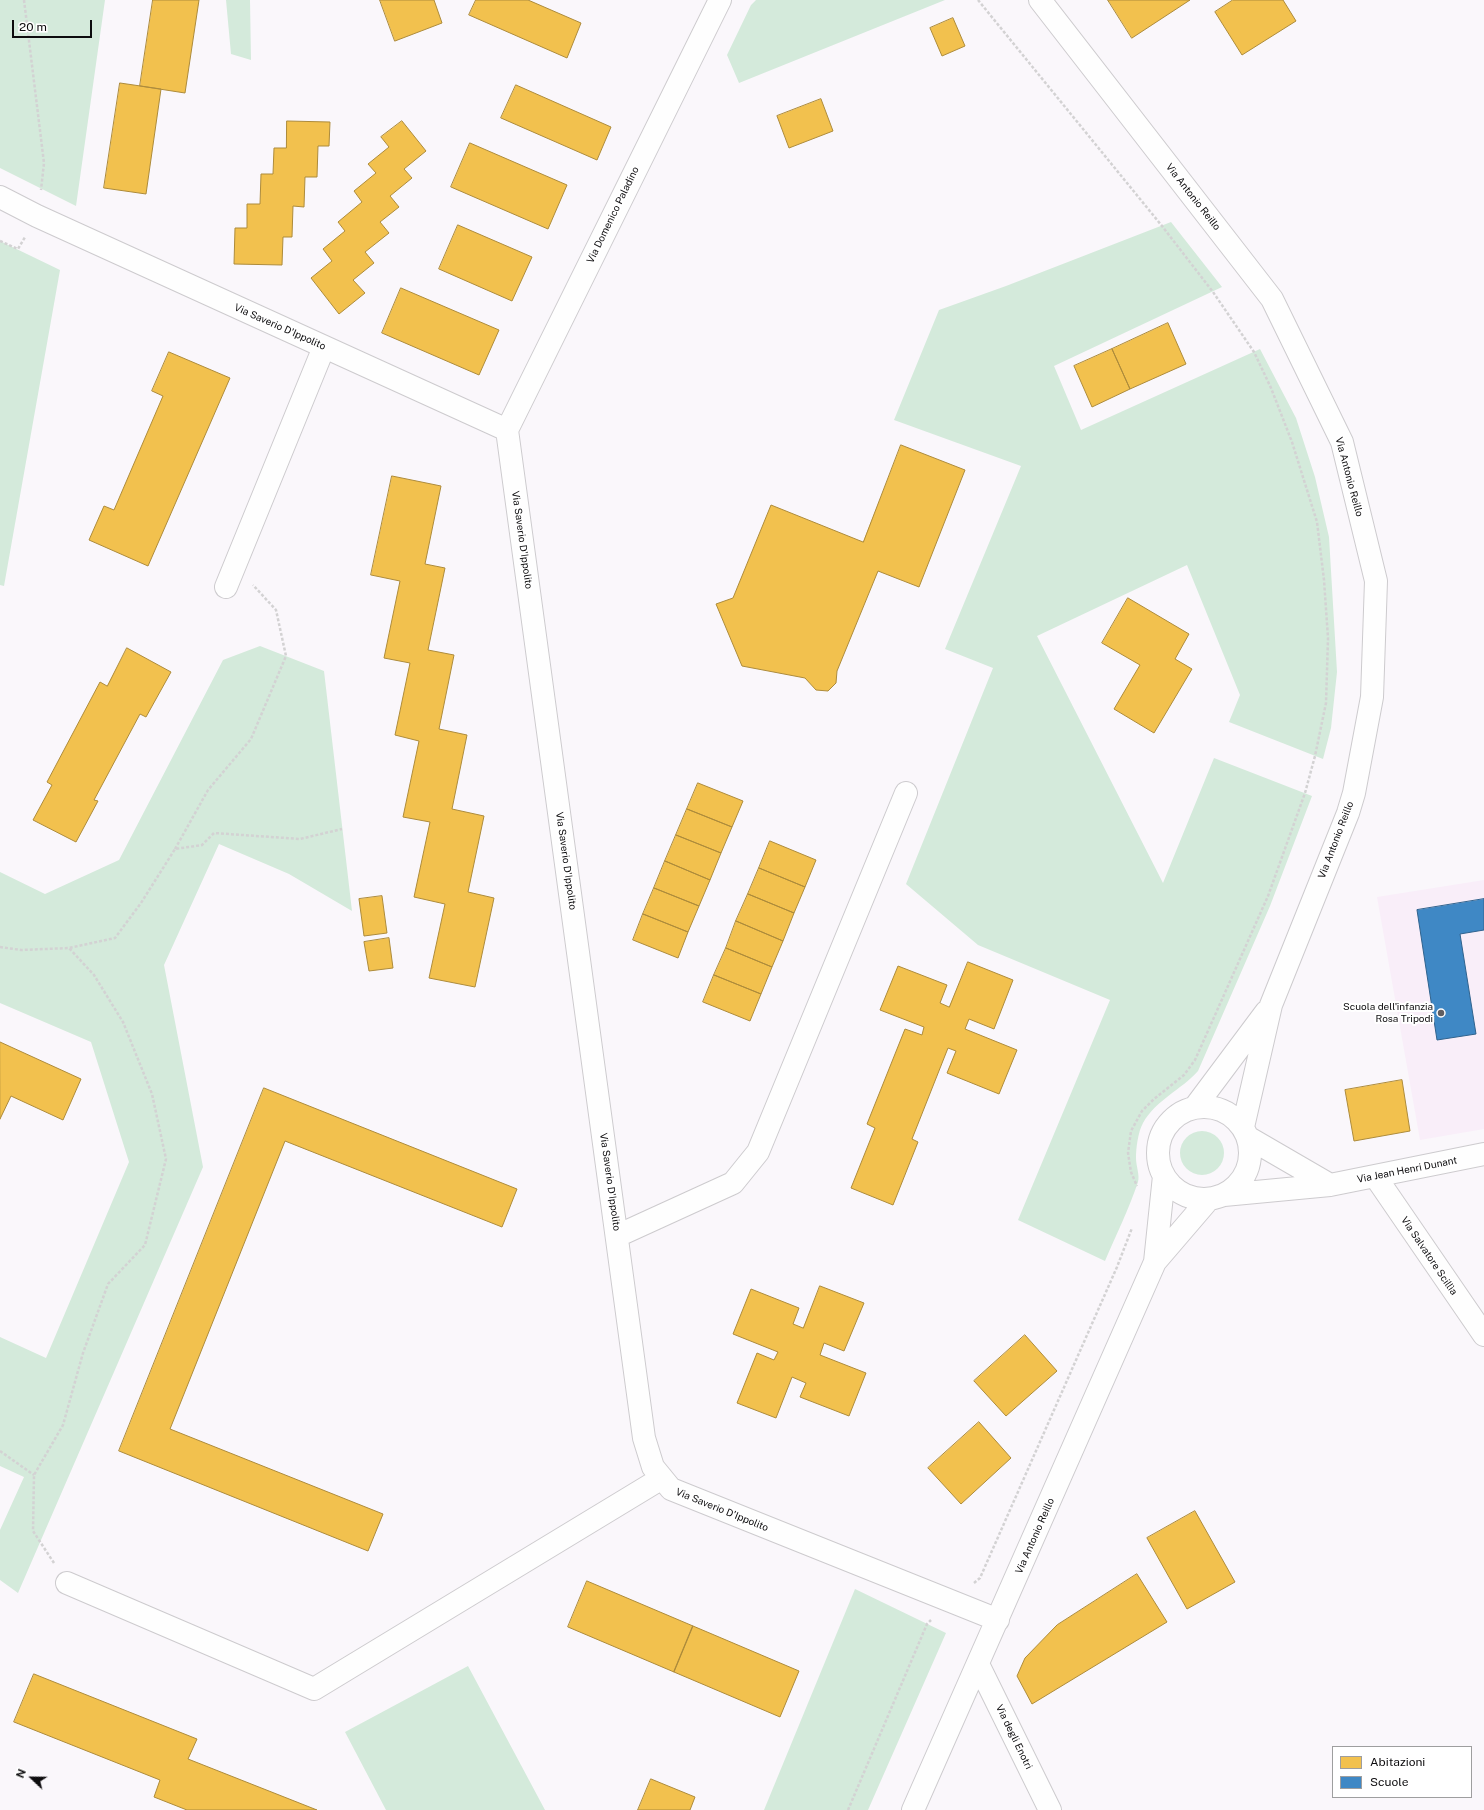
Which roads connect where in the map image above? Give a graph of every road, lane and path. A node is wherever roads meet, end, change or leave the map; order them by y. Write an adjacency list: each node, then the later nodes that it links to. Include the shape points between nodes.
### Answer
1 (24, 0): 6 (path, via 44,163)
2 (720, 0): 9 (street, Via Domenico Paladino)
3 (978, 0): 24 (path, via 1162,226 1213,292 1254,352 1292,442 1317,522 1328,638 1326,703 1315,756 1305,793 1268,896 1195,1060 1184,1075 1142,1111 1130,1130 1128,1153)
4 (1040, 0): 17 (street, Via Antonio Reillo, via 1272,299 1342,442 1376,581 1372,697 1354,793)
5 (0, 197): 6 (street, Via Saverio D'Ippolito)
6 (37, 216): 7 (path, via 18,249); 8 (street, Via Saverio D'Ippolito)
7 (0, 241)
8 (324, 347): 9 (street, Via Saverio D'Ippolito); 10 (street)
9 (507, 430): 27 (street, Via Saverio D'Ippolito)
10 (235, 566): 11 (street); 14 (path, via 276,610 286,656 251,739 208,790)
11 (226, 587)
12 (906, 793): 27 (street, via 758,1152 733,1183)
13 (342, 829): 14 (path, via 300,839 214,833 202,845)
14 (175, 849): 16 (path, via 115,938)
15 (0, 947): 16 (path, via 21,950)
16 (69, 948): 31 (path, via 94,975 123,1022 152,1094 166,1159 145,1245 108,1284 83,1353 63,1425)
17 (1271, 1005): 18 (street, Via Antonio Reillo); 19 (street, Via Antonio Reillo)
18 (1195, 1107): 19 (street, via 1222,1109 1234,1116); 21 (street, via 1181,1112 1169,1122 1162,1134 1158,1148 1158,1163)
19 (1246, 1132): 23 (street); 25 (street, via 1251,1155 1247,1171 1237,1186)
20 (1484, 1154): 22 (street, Via Jean Henri Dunant)
21 (1164, 1176): 25 (street, via 1172,1187 1183,1195 1196,1199); 28 (street, Via Antonio Reillo)
22 (1375, 1176): 23 (street, Via Jean Henri Dunant); 29 (street, Via Salvatore Scillìa)
23 (1330, 1185): 25 (street, Via Jean Henri Dunant)
24 (1137, 1193)
25 (1216, 1197): 28 (street, Via Antonio Reillo)
26 (1134, 1224): 34 (path, via 980,1578)
27 (617, 1236): 32 (street, Via Saverio D'Ippolito, via 644,1438 653,1467)
28 (1155, 1262): 35 (street, Via Antonio Reillo)
29 (1484, 1335)
30 (0, 1452): 31 (path)
31 (34, 1475): 33 (path, via 33,1531)
32 (662, 1478): 33 (street, via 314,1689); 34 (street, Via Saverio D'Ippolito, via 671,1490)
33 (67, 1583)
34 (954, 1602): 35 (street, Via Saverio D'Ippolito); 37 (path, via 927,1624)
35 (998, 1620): 36 (street, Via Antonio Reillo)
36 (978, 1664): 38 (street, Via Antonio Reillo); 39 (street, Via degli Enotri)
37 (848, 1810)
38 (913, 1810)
39 (1050, 1810)

